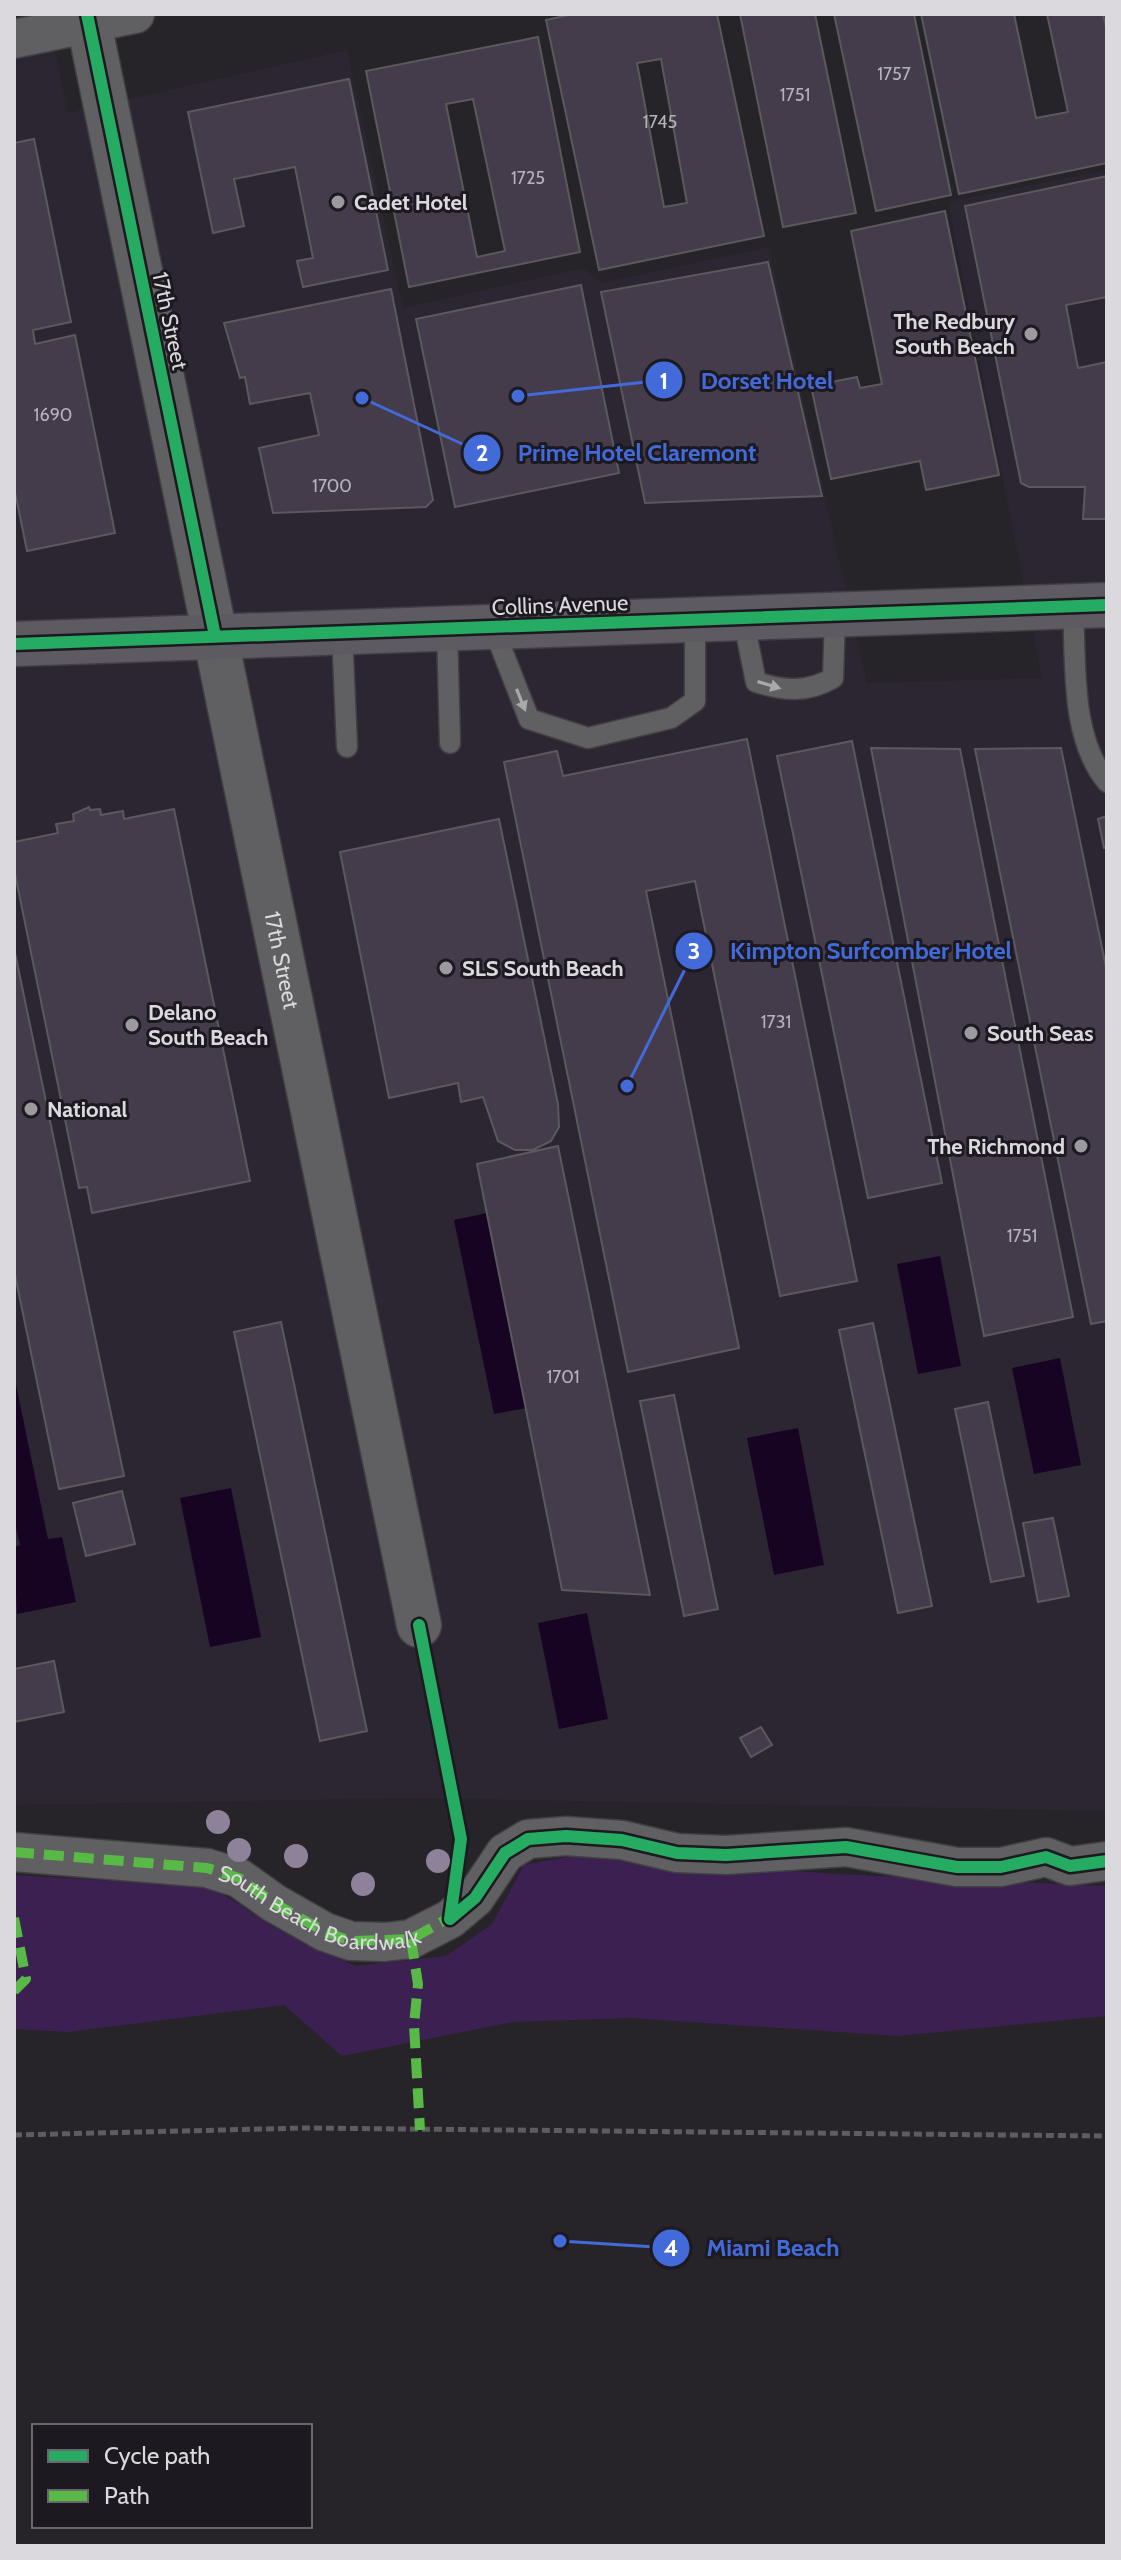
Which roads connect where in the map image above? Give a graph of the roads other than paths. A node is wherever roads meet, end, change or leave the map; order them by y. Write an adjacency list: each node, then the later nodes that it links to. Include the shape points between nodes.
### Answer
1 (135, 14): 2 (street)
2 (88, 19): 3 (street); 11 (street, 17th Street)
3 (14, 39)
4 (1090, 606): 5 (main road, Collins Avenue); 15 (lane, via 1078,690 1088,754)
5 (835, 615): 6 (main road, Collins Avenue); 6 (lane, one-way to 5, via 756,682 777,689 813,689 833,678)
6 (743, 618): 7 (main road, Collins Avenue)
7 (695, 620): 8 (main road, Collins Avenue); 8 (lane, one-way to 7, via 529,719 588,738 671,718 695,701)
8 (493, 627): 9 (main road, Collins Avenue)
9 (447, 628): 10 (main road, Collins Avenue); 13 (lane)
10 (342, 632): 11 (main road, Collins Avenue); 14 (lane)
11 (215, 636): 12 (main road, Collins Avenue); 16 (street, 17th Street)
12 (14, 644)
13 (450, 743)
14 (347, 747)
15 (1107, 782)
16 (419, 1625)
17 (14, 1852): 18 (street, South Beach Boardwalk, via 207,1868 239,1878 325,1932 351,1941 385,1942 411,1939 450,1919 475,1898 505,1853 528,1839 622,1840 677,1853 726,1855 846,1847 957,1867 1001,1867 1046,1857 1070,1866)
18 (1107, 1861)

